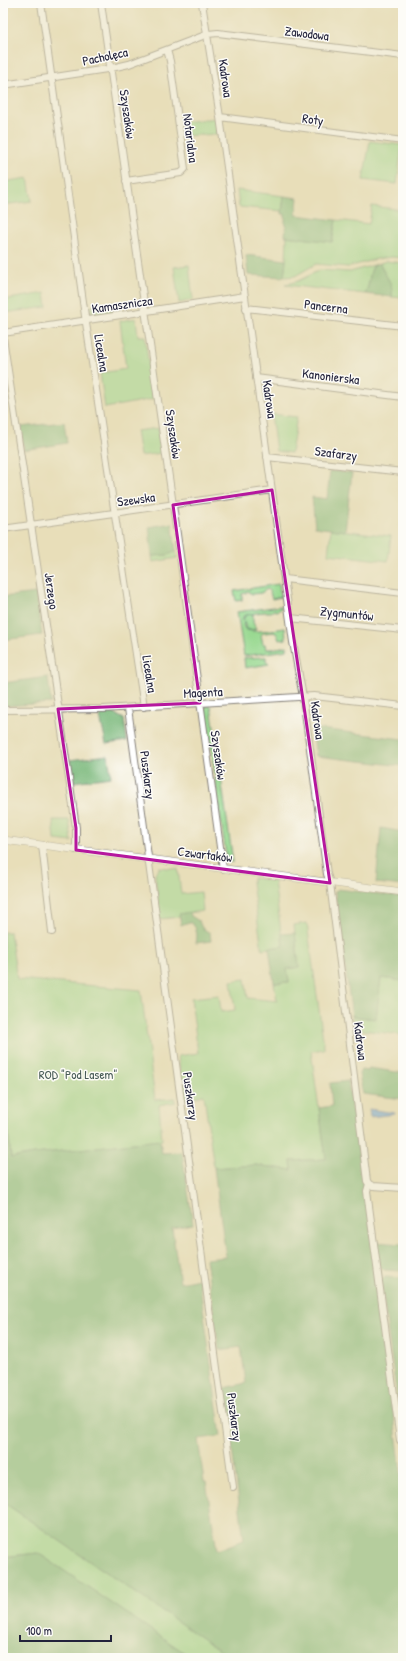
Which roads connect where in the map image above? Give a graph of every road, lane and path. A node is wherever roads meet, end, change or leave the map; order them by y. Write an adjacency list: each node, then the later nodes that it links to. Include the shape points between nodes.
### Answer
1 (41, 3): 8 (street, Licealna)
2 (101, 3): 7 (street, Szyszaków)
3 (202, 3): 4 (street, Kadrowa)
4 (208, 34): 5 (street, Pacholęca); 6 (street, Zawodowa, via 218,33); 10 (street, Kadrowa)
5 (167, 50): 7 (street, Pacholęca); 12 (street, Notarialna, via 185,169 181,173)
6 (403, 56)
7 (111, 68): 8 (street, Pacholęca); 12 (street, Szyszaków)
8 (52, 77): 9 (street, Pacholęca); 16 (street, Licealna)
9 (3, 84)
10 (220, 117): 11 (street, Roty); 13 (street, Kadrowa)
11 (403, 141)
12 (126, 181): 15 (street, Szyszaków)
13 (245, 296): 14 (street, Kadrowa); 15 (street, Kamasznicza)
14 (246, 308): 17 (street, Pancerna); 20 (street, Kadrowa)
15 (144, 311): 16 (street, Kamasznicza); 25 (street, Szyszaków)
16 (86, 320): 18 (street, Kamasznicza); 26 (street, Licealna)
17 (403, 326)
18 (3, 333)
19 (3, 336): 27 (street, Jerzego)
20 (256, 378): 21 (street, Kanonierska); 22 (street, Kadrowa)
21 (403, 397)
22 (267, 457): 23 (street, Szafarzy); 24 (street, Kadrowa)
23 (403, 472)
24 (272, 490): 25 (street, Szewska); 29 (street, Kadrowa)
25 (173, 505): 26 (street, Szewska); 34 (street, Szyszaków)
26 (115, 513): 27 (street, Szewska); 36 (street, Licealna)
27 (31, 525): 28 (street, Szewska); 38 (street, Jerzego)
28 (3, 529)
29 (285, 579): 30 (street); 31 (street, Kadrowa)
30 (403, 593)
31 (290, 618): 32 (street, Zygmuntów); 33 (street, Kadrowa)
32 (403, 630)
33 (304, 697): 34 (street, Magenta); 35 (street, Magenta); 45 (street, Kadrowa)
34 (200, 703): 36 (street, Magenta); 44 (street, Szyszaków)
35 (403, 706)
36 (144, 707): 37 (street, Magenta)
37 (128, 708): 38 (street, Magenta); 43 (street, Puszkarzy)
38 (58, 709): 39 (street, Magenta); 42 (street, Jerzego, via 76,828)
39 (3, 710)
40 (3, 840): 41 (street, Czwartaków)
41 (42, 845): 42 (street, Czwartaków); 47 (street)
42 (76, 850): 43 (street, Czwartaków)
43 (148, 859): 44 (street, Czwartaków); 51 (street, Puszkarzy)
44 (223, 869): 45 (street, Czwartaków)
45 (330, 883): 46 (street, Czwartaków); 48 (street, Kadrowa)
46 (403, 892)
47 (52, 932)
48 (369, 1184): 49 (street); 50 (street, Kadrowa, via 367,1191)
49 (403, 1188)
50 (400, 1440)
51 (233, 1487)

